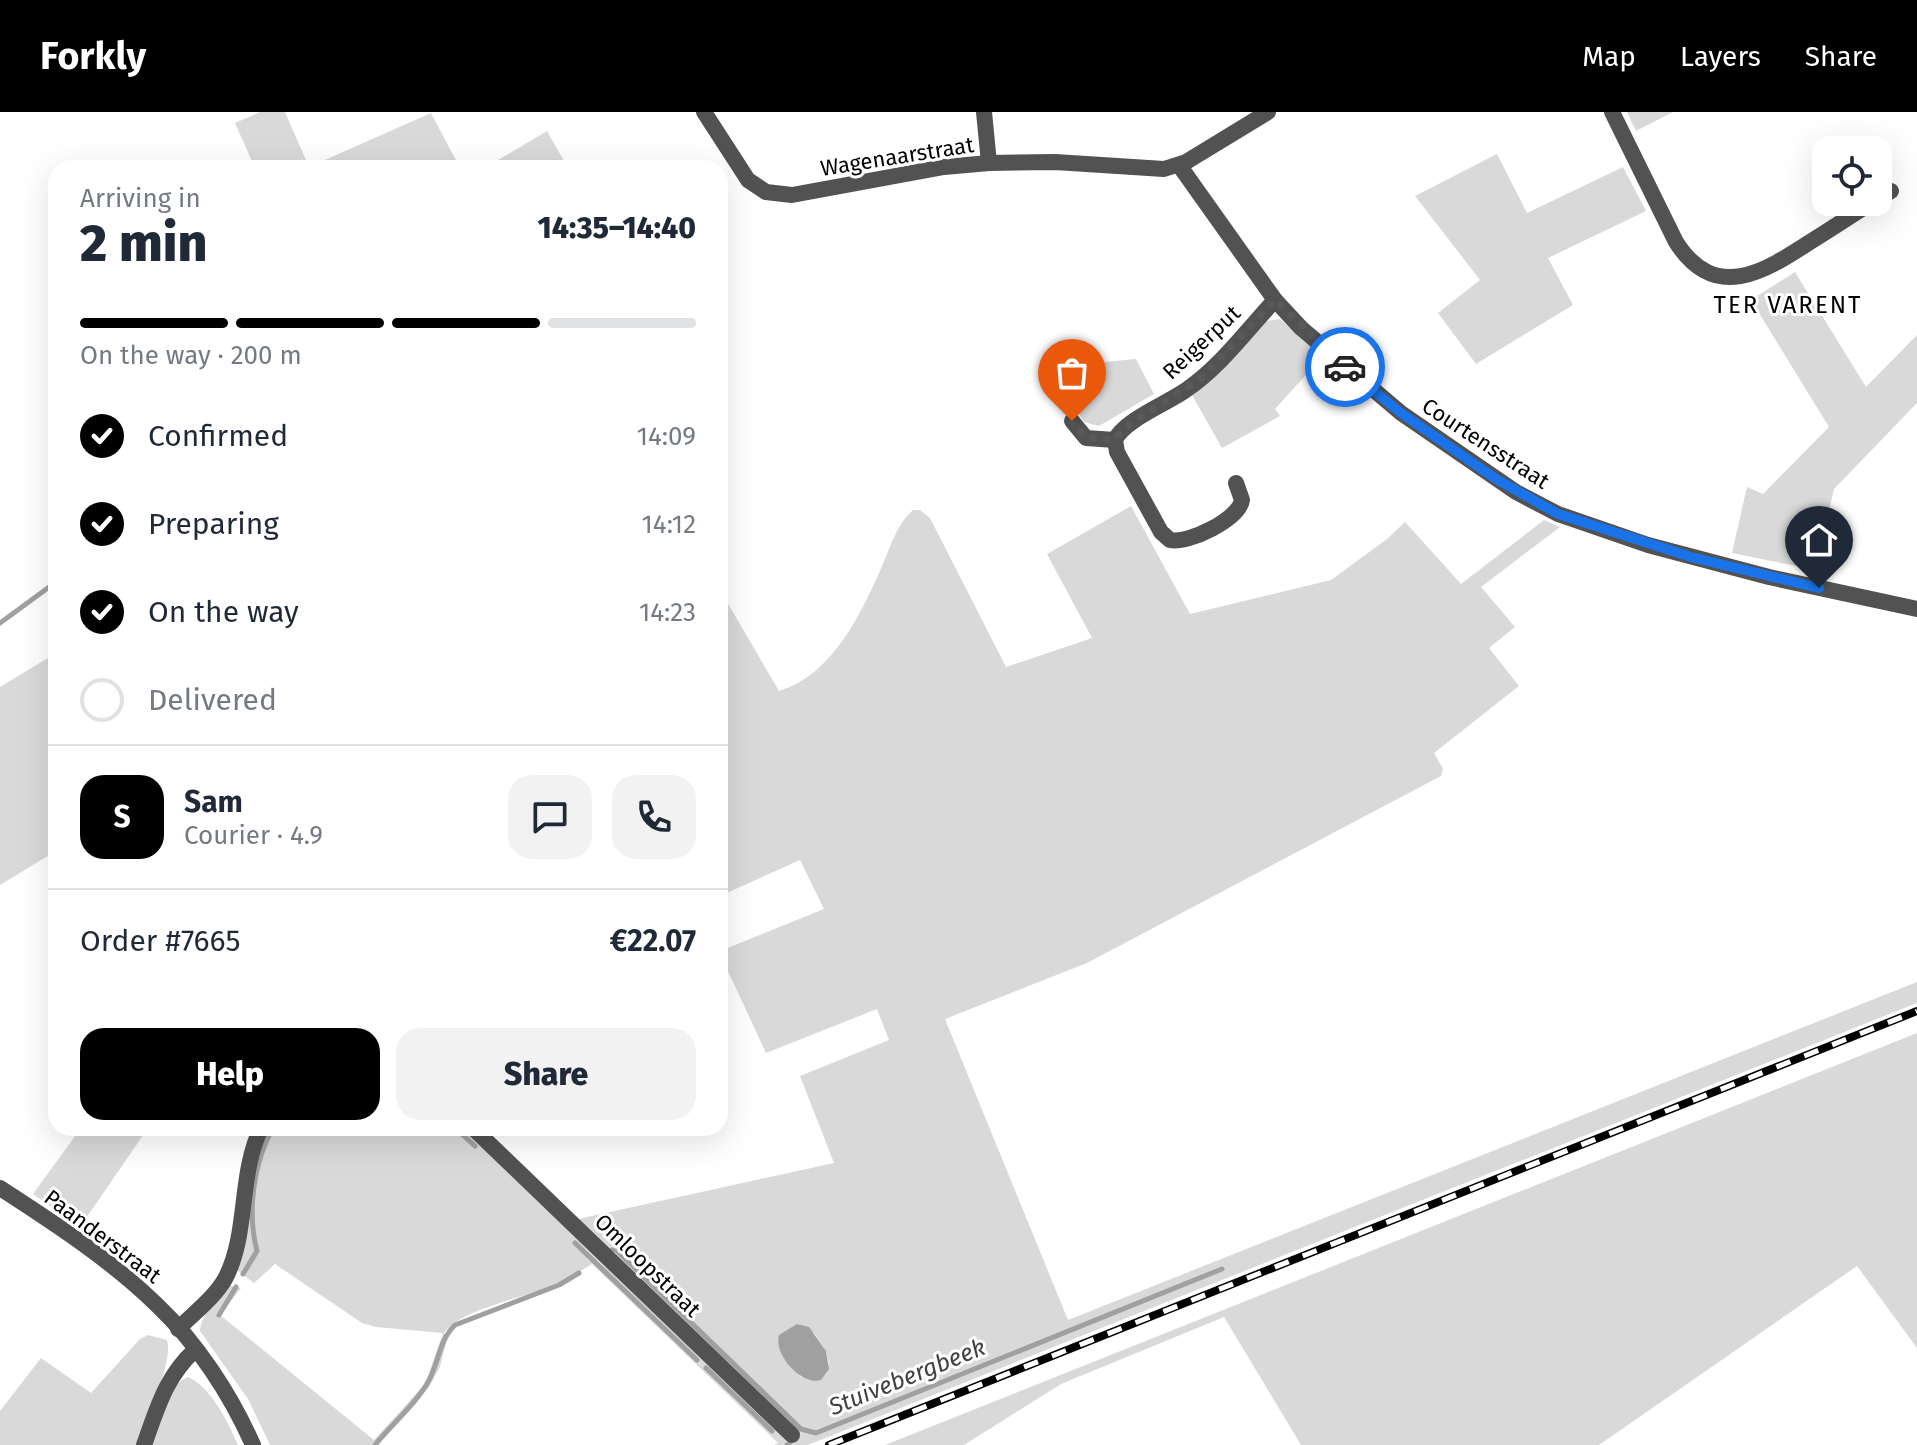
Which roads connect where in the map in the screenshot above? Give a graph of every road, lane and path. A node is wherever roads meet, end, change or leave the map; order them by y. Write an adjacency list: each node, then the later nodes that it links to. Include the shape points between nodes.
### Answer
1 (704, 112): 5 (street, Wagenaarstraat, via 748,180 772,194 816,192)
2 (984, 112): 5 (street)
3 (1268, 112): 6 (street, Wagenaarstraat)
4 (1612, 112): 7 (street, via 1676,242 1706,271 1732,277 1758,273)
5 (989, 163): 6 (street, Wagenaarstraat, via 1156,169)
6 (1179, 165): 8 (street, Courtensstraat)
7 (1850, 216)
8 (1275, 300): 10 (street, Reigerput, via 1201,378 1123,429); 12 (street, Courtensstraat, via 1401,413 1516,492 1558,514 1691,557)
9 (1072, 421): 10 (street, via 1086,438)
10 (1115, 440): 11 (street, via 1119,456 1170,540 1190,540 1236,513 1242,500)
11 (1236, 483)
12 (1917, 609)
13 (257, 1136): 16 (street, via 231,1266 220,1286)
14 (481, 1136): 18 (street, Omloopstraat)
15 (0, 1188): 16 (street, Paanderstraat, via 128,1279)
16 (178, 1329): 17 (street, Paanderstraat)
17 (195, 1350): 19 (street, via 166,1384); 20 (street, Paanderstraat, via 234,1406)
18 (792, 1435)
19 (144, 1445)
20 (253, 1445)

